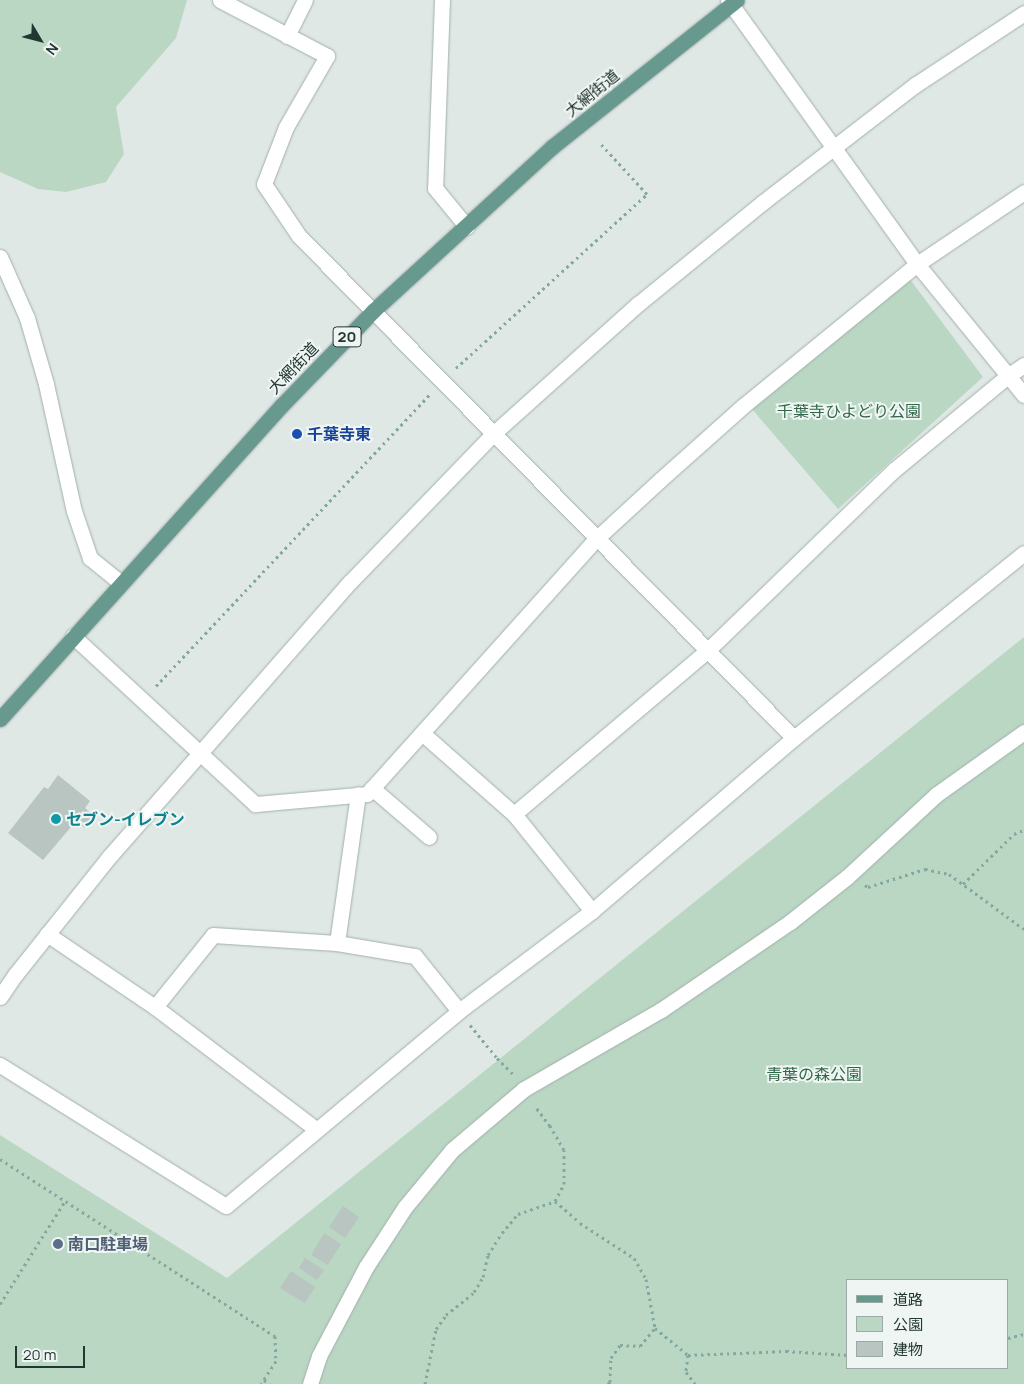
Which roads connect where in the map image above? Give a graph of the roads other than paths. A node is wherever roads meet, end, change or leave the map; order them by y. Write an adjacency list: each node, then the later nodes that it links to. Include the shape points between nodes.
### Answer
1 (220, 0): 6 (street)
2 (305, 0): 6 (street)
3 (442, 0): 9 (street, via 435,188)
4 (732, 1): 7 (street, via 773,64); 9 (main road, 大網街道 / 20, via 552,147)
5 (1024, 13): 7 (street, via 915,85)
6 (287, 36): 12 (street, via 327,56 286,127 264,184 299,236)
7 (835, 146): 11 (street); 16 (street, via 638,304)
8 (1024, 192): 11 (street)
9 (467, 226): 12 (main road, 大網街道 / 20)
10 (0, 257): 19 (street, via 35,346 74,511 90,558)
11 (917, 264): 14 (street); 17 (street, via 743,406)
12 (373, 311): 16 (street); 19 (main road, 大網街道 / 20, via 282,405)
13 (1024, 365): 14 (street)
14 (1009, 375): 15 (street); 21 (street, via 894,470)
15 (1024, 395)
16 (494, 434): 17 (street); 26 (street, via 350,582)
17 (597, 538): 21 (street); 24 (street)
18 (1024, 553): 25 (street)
19 (121, 583): 20 (main road, 大網街道 / 20)
20 (73, 636): 22 (main road, 大網街道 / 20); 26 (street)
21 (708, 650): 25 (street); 29 (street)
22 (0, 719)
23 (1024, 732): 39 (street, via 938,794 790,922 661,1010 524,1089 452,1150 405,1207 366,1267 319,1356)
24 (422, 733): 27 (street); 29 (street)
25 (794, 738): 31 (street)
26 (200, 754): 28 (street, via 255,804); 32 (street, via 109,857)
27 (372, 788): 28 (street, via 367,794); 30 (street)
28 (358, 794): 33 (street)
29 (514, 814): 31 (street)
30 (429, 837)
31 (592, 911): 36 (street)
32 (47, 934): 34 (street); 35 (street)
33 (337, 943): 35 (street, via 213,935); 36 (street, via 415,956)
34 (0, 997)
35 (155, 1007): 38 (street)
36 (459, 1011): 38 (street)
37 (0, 1065): 38 (street, via 226,1206)
38 (316, 1129)
39 (310, 1384)

